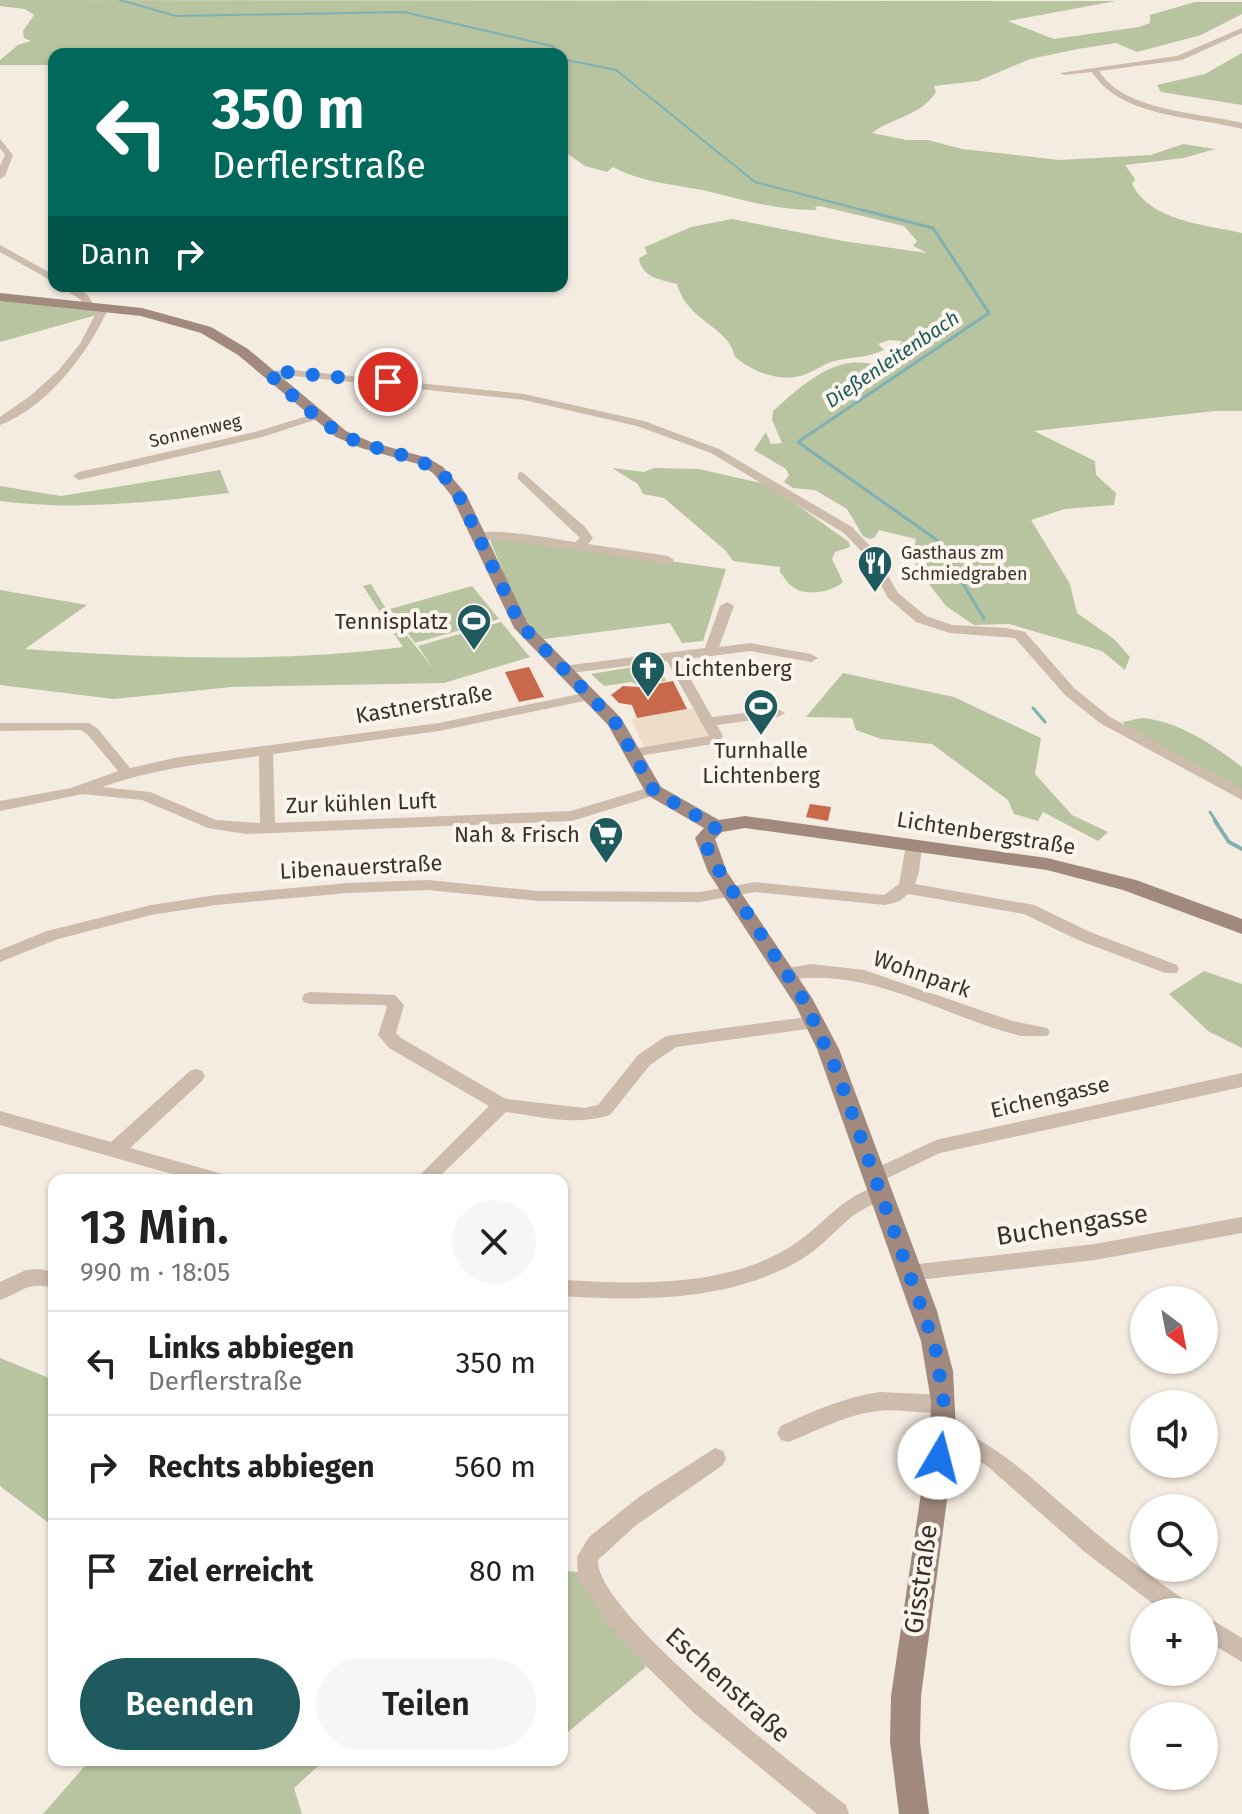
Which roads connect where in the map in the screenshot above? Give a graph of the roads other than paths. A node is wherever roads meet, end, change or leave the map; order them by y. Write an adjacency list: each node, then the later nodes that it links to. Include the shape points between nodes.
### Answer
1 (1242, 30): 2 (street, via 1179,58)
2 (1095, 70): 3 (street); 4 (street, via 1129,101)
3 (1064, 73)
4 (1242, 126)
5 (0, 142): 6 (street, via 9,155)
6 (0, 176)
7 (0, 248): 8 (street)
8 (48, 276)
9 (76, 292): 11 (street)
10 (0, 297): 11 (street)
11 (88, 305): 12 (street)
12 (104, 307): 13 (street, via 160,315 206,330); 14 (street, via 76,360)
13 (269, 374): 16 (street); 37 (street, via 535,399 651,427 729,458 848,530 868,551 893,595 917,616 950,629 1020,635 1062,684 1105,720)
14 (30, 403): 15 (street); 17 (street)
15 (0, 409)
16 (317, 416): 18 (street, Sonnenweg); 20 (street, via 356,441 438,470 454,488)
17 (0, 422)
18 (79, 476)
19 (522, 476): 21 (street, via 581,530 587,538)
20 (477, 536): 21 (street); 27 (street, via 516,619)
21 (579, 546): 22 (street)
22 (668, 560)
23 (727, 606): 24 (street)
24 (711, 650): 25 (street); 26 (street, via 750,647)
25 (670, 655): 27 (street); 30 (street)
26 (811, 658)
27 (563, 670): 28 (street)
28 (589, 696): 32 (street, Kastnerstraße, via 439,727); 33 (street, via 615,722)
29 (778, 713): 30 (street)
30 (708, 722): 33 (street, via 714,740)
31 (0, 727): 34 (street, via 84,726)
32 (266, 751): 34 (street, Kastnerstraße); 40 (street)
33 (632, 753): 35 (street)
34 (127, 773): 36 (street, Kastnerstraße)
35 (654, 791): 39 (street); 40 (street, Zur kühlen Luft, via 572,816)
36 (74, 792): 38 (street, Kastnerstraße); 40 (street, Zur kühlen Luft, via 130,792 159,799 213,825)
37 (1242, 795)
38 (0, 806)
39 (716, 827): 41 (street, Lichtenbergstraße, via 745,822); 43 (street, Gisstraße, via 708,832 705,845)
40 (268, 828)
41 (914, 846): 42 (street); 44 (street, Lichtenbergstraße, via 1095,875)
42 (906, 888): 43 (street, Libenauerstraße, via 878,900 755,887); 46 (street, via 1028,909)
43 (731, 892): 45 (street, Libenauerstraße, via 700,897 553,896 428,885 316,891 151,910 53,935); 47 (street, Gisstraße)
44 (1242, 927)
45 (0, 956)
46 (1171, 969)
47 (787, 974): 49 (street, Gisstraße); 50 (street, Wohnpark, via 857,975 978,1017)
48 (310, 998): 53 (street, via 394,1001 389,1039)
49 (815, 1022): 53 (street, via 672,1041 644,1060 604,1110 590,1115); 58 (street, Gisstraße)
50 (1041, 1032)
51 (196, 1076): 55 (street)
52 (1242, 1080): 58 (street, Eichengasse, via 936,1147)
53 (502, 1105): 57 (street)
54 (0, 1118): 55 (street)
55 (115, 1150): 56 (street)
56 (198, 1174)
57 (430, 1174)
58 (877, 1184): 60 (street, Gisstraße); 62 (street, via 796,1253 745,1276 706,1286 651,1290)
59 (1242, 1225): 60 (street, Buchengasse, via 1095,1252)
60 (909, 1273): 64 (street, Gisstraße, via 935,1346)
61 (48, 1278): 63 (street, via 20,1279)
62 (568, 1288)
63 (0, 1292)
64 (944, 1418): 65 (street, via 896,1399 868,1401); 67 (street); 71 (street, Gisstraße, via 906,1696 905,1742)
65 (788, 1433)
66 (715, 1458): 70 (street, Eschenstraße, via 591,1551 585,1564 589,1578 657,1664)
67 (1164, 1598)
68 (1218, 1635): 69 (street)
69 (1242, 1651)
70 (837, 1814)
71 (914, 1814)

